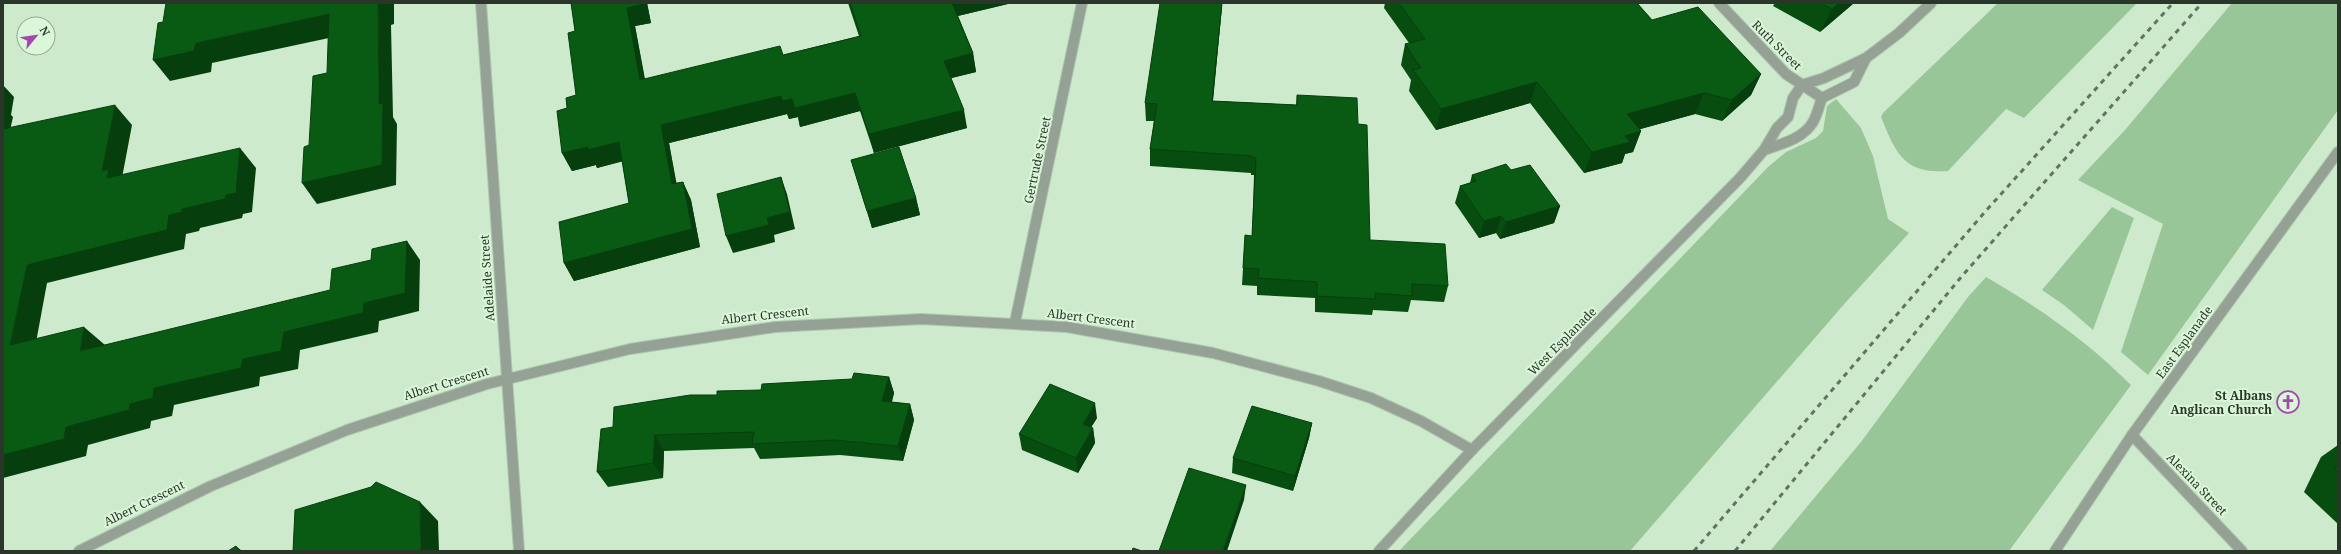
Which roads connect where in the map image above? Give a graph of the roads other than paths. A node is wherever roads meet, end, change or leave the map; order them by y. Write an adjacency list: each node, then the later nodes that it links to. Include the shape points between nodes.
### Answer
1 (481, 3): 11 (street, Adelaide Street)
2 (1082, 3): 10 (street, Gertrude Street)
3 (1719, 3): 6 (street, Ruth Street, via 1786,74)
4 (1931, 3): 5 (street, via 1899,33)
5 (1866, 58): 6 (street, via 1830,76); 7 (street, via 1859,78 1852,86)
6 (1802, 85): 7 (street, Ruth Street); 8 (street, West Esplanade, via 1793,98 1788,117 1777,128)
7 (1822, 98): 8 (street, West Esplanade, via 1814,122 1808,130)
8 (1764, 150): 13 (street, West Esplanade, via 1740,178)
9 (2338, 152): 12 (street, East Esplanade)
10 (1015, 322): 11 (street, Albert Crescent, via 839,320 761,327 640,346); 13 (street, Albert Crescent, via 1134,336 1331,385 1420,420)
11 (507, 378): 14 (street, Albert Crescent, via 433,399 266,462 192,494); 15 (street, Adelaide Street)
12 (2132, 435): 17 (street, East Esplanade); 18 (street, Alexina Street)
13 (1472, 450): 16 (street, West Esplanade)
14 (78, 551)
15 (519, 551)
16 (1379, 551)
17 (2055, 551)
18 (2242, 551)

